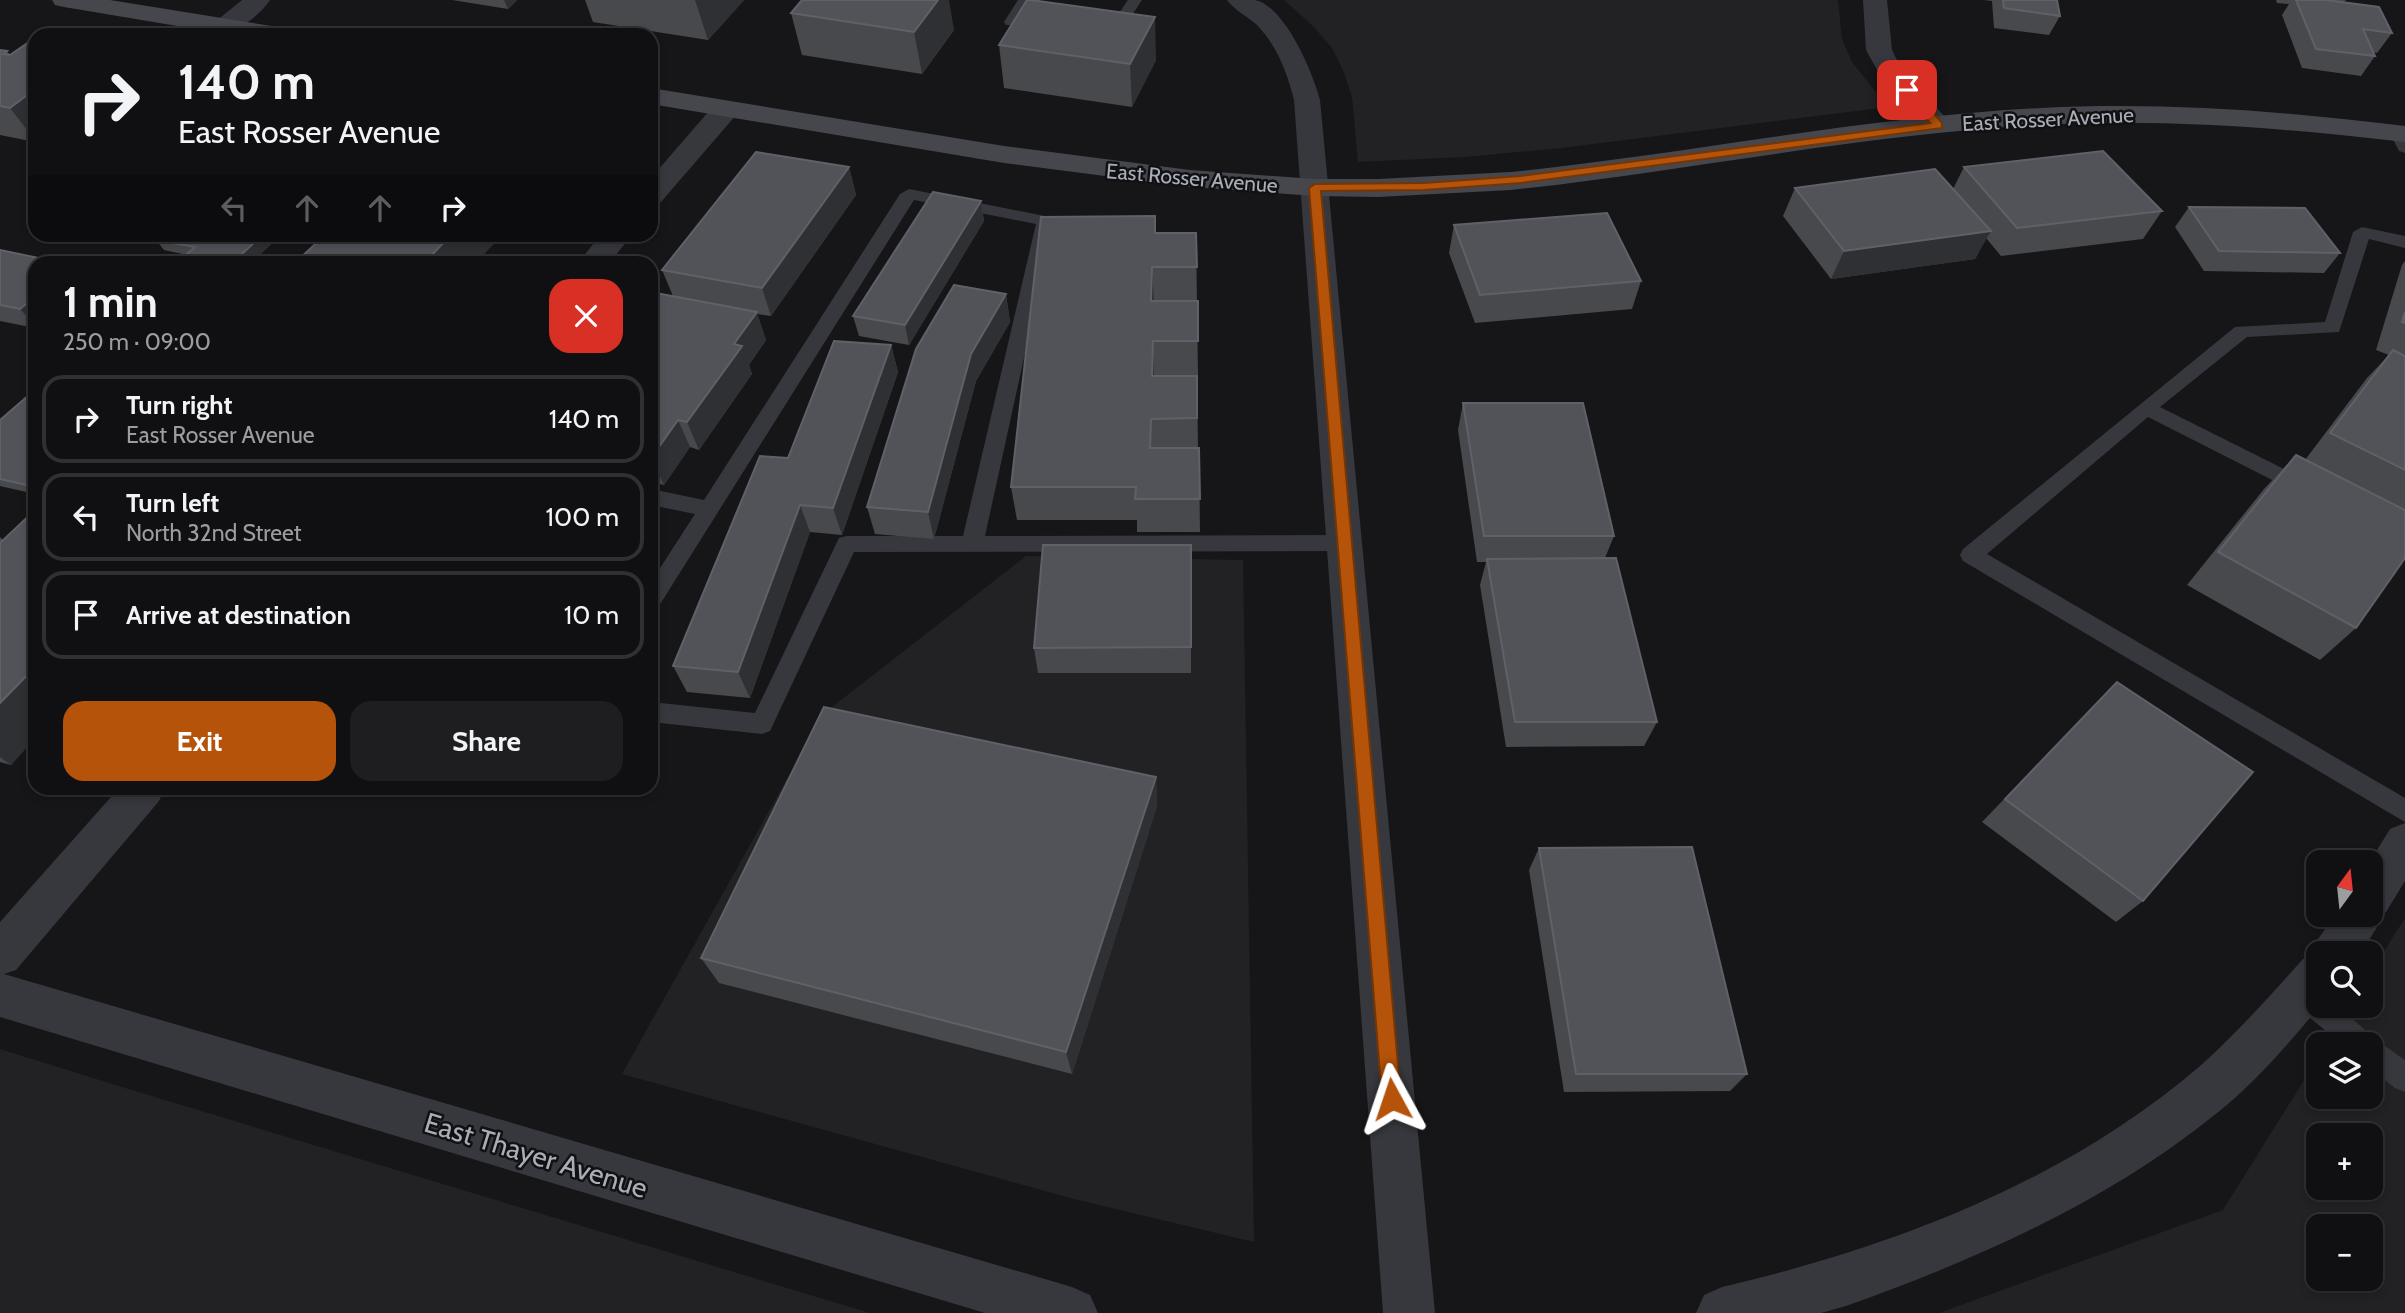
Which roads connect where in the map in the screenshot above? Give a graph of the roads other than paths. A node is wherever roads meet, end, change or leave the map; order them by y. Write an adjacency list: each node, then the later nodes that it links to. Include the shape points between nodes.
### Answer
1 (64, 0): 8 (street)
2 (258, 0): 8 (street)
3 (1025, 0): 7 (lane)
4 (1135, 0): 10 (lane)
5 (1239, 0): 16 (street, via 1274,29 1302,76)
6 (1875, 0): 13 (street, via 1876,31 1884,60)
7 (1011, 22)
8 (223, 26): 9 (street)
9 (235, 28)
10 (1110, 38)
11 (658, 97): 12 (street, East Rosser Avenue)
12 (726, 108): 15 (street); 16 (street, East Rosser Avenue, via 1106,171)
13 (1938, 125): 14 (street, East Rosser Avenue, via 2046,116 2169,115 2265,120); 16 (street, East Rosser Avenue, via 1537,178 1420,187)
14 (2403, 139)
15 (658, 188)
16 (1315, 188): 24 (street)
17 (611, 242): 19 (street)
18 (2405, 242): 20 (lane, via 2362,232 2332,328 2242,331)
19 (599, 256)
20 (2146, 408): 21 (lane); 29 (lane, via 1971,555)
21 (2319, 495)
22 (658, 498): 23 (lane)
23 (709, 509): 25 (lane, via 909,194 1045,221); 26 (lane)
24 (1345, 542): 25 (lane); 38 (street)
25 (972, 545): 27 (lane, via 847,544 762,724)
26 (658, 589)
27 (658, 713)
28 (138, 795): 30 (street)
29 (2405, 811)
30 (0, 955)
31 (2306, 989): 39 (street, via 2269,1034 2200,1097 2116,1157 1937,1248)
32 (0, 995): 37 (street, East Thayer Avenue)
33 (2340, 1018): 34 (lane)
34 (2352, 1032)
35 (2383, 1061): 36 (lane)
36 (2405, 1078)
37 (1072, 1313)
38 (1409, 1313)
39 (1722, 1313)

